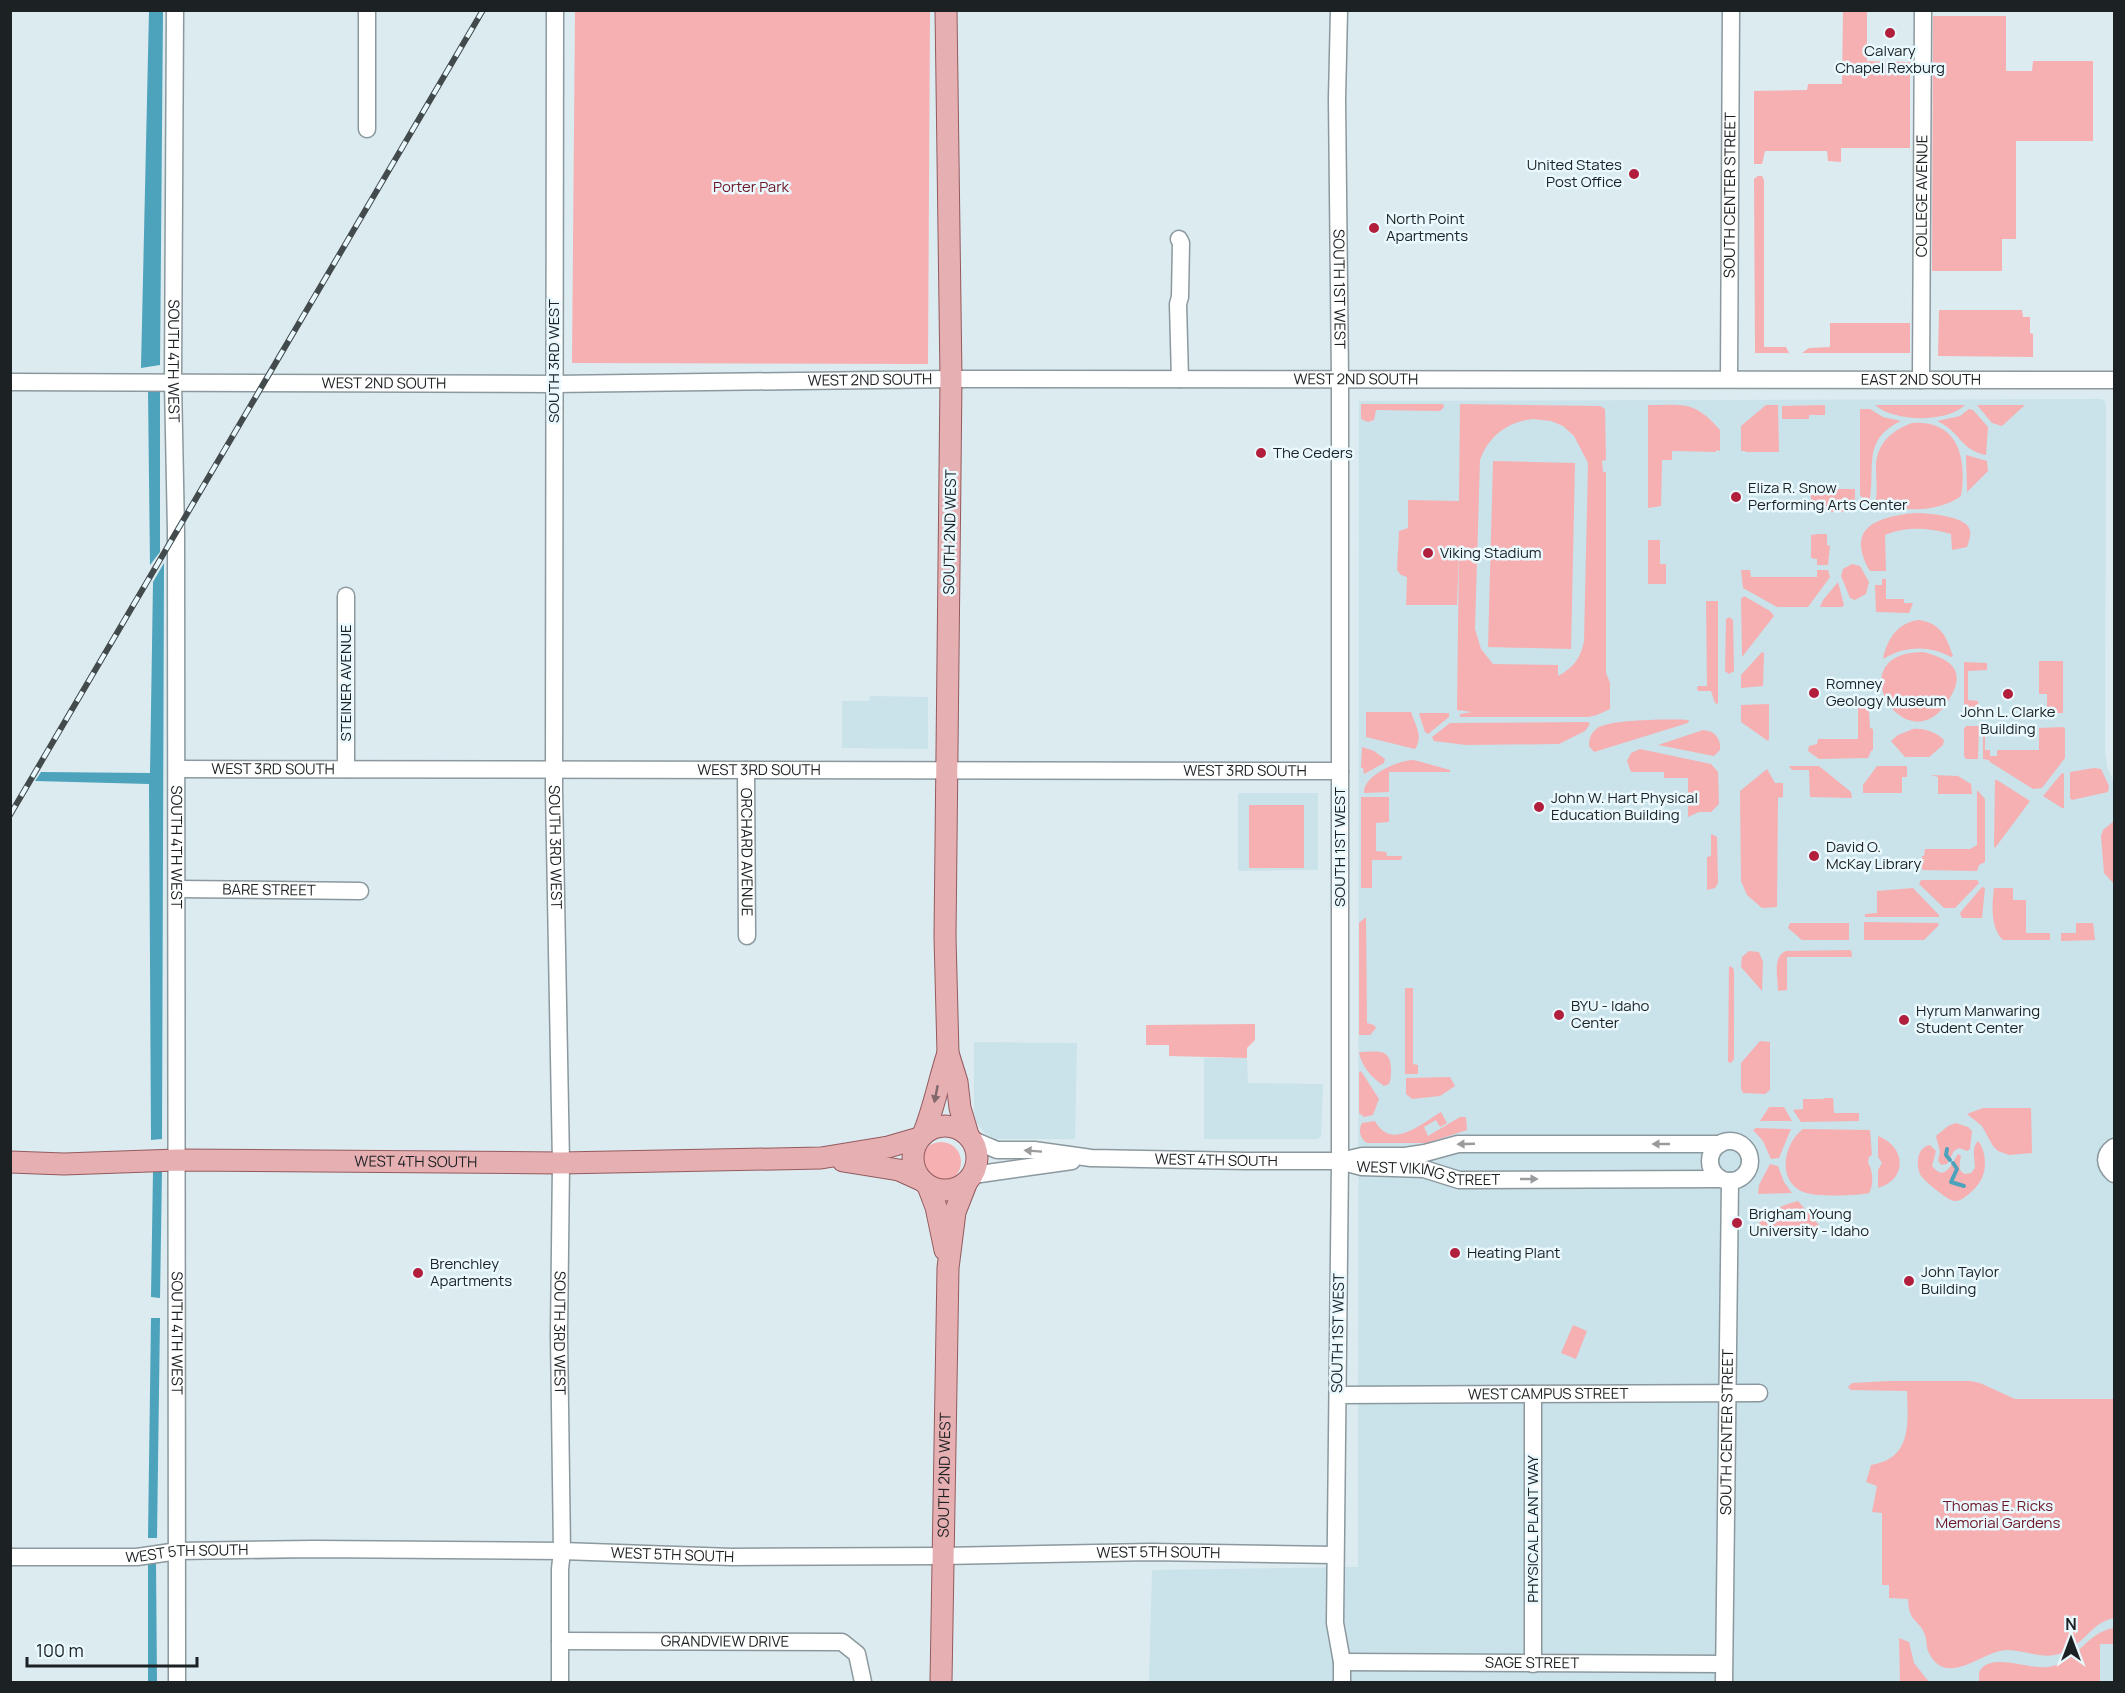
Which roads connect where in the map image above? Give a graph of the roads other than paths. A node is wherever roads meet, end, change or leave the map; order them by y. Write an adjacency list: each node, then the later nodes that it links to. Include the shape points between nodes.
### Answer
1 (175, 10): 17 (street, SOUTH 4TH WEST)
2 (367, 10): 8 (street)
3 (555, 10): 18 (street, SOUTH 3RD WEST)
4 (946, 10): 10 (main road, SOUTH 2ND WEST)
5 (1339, 10): 12 (street, SOUTH 1ST WEST)
6 (1731, 10): 13 (street, SOUTH CENTER STREET)
7 (1923, 10): 14 (street, COLLEGE AVENUE)
8 (367, 129)
9 (1179, 239): 11 (street)
10 (951, 379): 11 (street, WEST 2ND SOUTH); 18 (street, WEST 2ND SOUTH); 24 (main road, SOUTH 2ND WEST)
11 (1180, 379): 12 (street, WEST 2ND SOUTH)
12 (1340, 379): 13 (street, WEST 2ND SOUTH); 25 (street, SOUTH 1ST WEST)
13 (1729, 379): 14 (street, EAST 2ND SOUTH)
14 (1921, 380): 15 (street, EAST 2ND SOUTH)
15 (2115, 381)
16 (10, 382): 17 (street, WEST 2ND SOUTH)
17 (173, 382): 18 (street, WEST 2ND SOUTH); 20 (street, SOUTH 4TH WEST)
18 (554, 384): 22 (street, SOUTH 3RD WEST)
19 (346, 596): 21 (street, STEINER AVENUE)
20 (177, 769): 21 (street, WEST 3RD SOUTH); 26 (street, SOUTH 4TH WEST)
21 (346, 770): 22 (street, WEST 3RD SOUTH)
22 (554, 770): 23 (street, WEST 3RD SOUTH); 39 (street, SOUTH 3RD WEST)
23 (746, 770): 24 (street, WEST 3RD SOUTH); 28 (street, ORCHARD AVENUE)
24 (946, 770): 25 (street, WEST 3RD SOUTH); 29 (main road, SOUTH 2ND WEST)
25 (1340, 771): 37 (street, SOUTH 1ST WEST)
26 (177, 889): 27 (street, BARE STREET); 36 (street, SOUTH 4TH WEST)
27 (360, 891)
28 (747, 936)
29 (948, 1053): 30 (main road, SOUTH 2ND WEST, one-way to 30, via 934,1107); 31 (main road, SOUTH 2ND WEST)
30 (921, 1136): 31 (main road, via 945,1126); 34 (main road, WEST 4TH SOUTH, via 888,1147); 43 (main road, via 913,1155 916,1172)
31 (970, 1137): 35 (street, WEST 4TH SOUTH, one-way to 31, via 1034,1150 997,1150); 41 (main road, via 978,1157)
32 (1720, 1144): 37 (street, WEST VIKING STREET, one-way to 37, via 1458,1144 1405,1156 1362,1156); 42 (street, via 1713,1151 1710,1164 1716,1176); 42 (street, via 1736,1141 1746,1148 1751,1161 1747,1173 1736,1180)
33 (2115, 1147): 40 (street, via 2109,1151 2106,1162)
34 (821, 1158): 39 (main road, WEST 4TH SOUTH); 43 (main road, WEST 4TH SOUTH, via 887,1167)
35 (1091, 1158): 37 (street, WEST 4TH SOUTH); 41 (street, WEST 4TH SOUTH)
36 (177, 1160): 38 (main road, WEST 4TH SOUTH, via 100,1164); 39 (main road, WEST 4TH SOUTH); 49 (street, SOUTH 4TH WEST)
37 (1340, 1161): 42 (street, WEST VIKING STREET, one-way to 42, via 1362,1167 1424,1169 1459,1180); 48 (street, SOUTH 1ST WEST)
38 (10, 1162)
39 (561, 1163): 50 (street, SOUTH 3RD WEST)
40 (2115, 1174)
41 (970, 1179): 43 (main road, via 947,1191); 44 (main road, SOUTH 2ND WEST, via 955,1212)
42 (1725, 1180): 45 (street, SOUTH CENTER STREET)
43 (924, 1183): 44 (main road, SOUTH 2ND WEST, via 939,1222)
44 (948, 1268): 52 (main road, SOUTH 2ND WEST)
45 (1727, 1393): 46 (street, WEST CAMPUS STREET); 47 (street, WEST CAMPUS STREET); 57 (street, SOUTH CENTER STREET)
46 (1759, 1393)
47 (1533, 1394): 48 (street, WEST CAMPUS STREET); 56 (street, PHYSICAL PLANT WAY)
48 (1338, 1395): 51 (street, SOUTH 1ST WEST)
49 (178, 1551): 50 (street, WEST 5TH SOUTH); 53 (street, WEST 5TH SOUTH, via 137,1557); 58 (street, SOUTH 4TH WEST)
50 (562, 1551): 52 (street, WEST 5TH SOUTH, via 732,1557); 54 (street, SOUTH 3RD WEST)
51 (1335, 1555): 52 (street, WEST 5TH SOUTH, via 1151,1552); 55 (street, SOUTH 1ST WEST, via 1335,1623)
52 (943, 1556): 61 (main road, SOUTH 2ND WEST)
53 (10, 1557)
54 (560, 1641): 59 (street, SOUTH 3RD WEST); 60 (street, GRANDVIEW DRIVE, via 842,1642 857,1654)
55 (1342, 1662): 56 (street, SAGE STREET); 62 (street, SOUTH 1ST WEST)
56 (1533, 1664): 57 (street, SAGE STREET)
57 (1724, 1664): 63 (street, SOUTH CENTER STREET)
58 (177, 1683)
59 (560, 1683)
60 (862, 1683)
61 (941, 1683)
62 (1342, 1683)
63 (1724, 1683)

